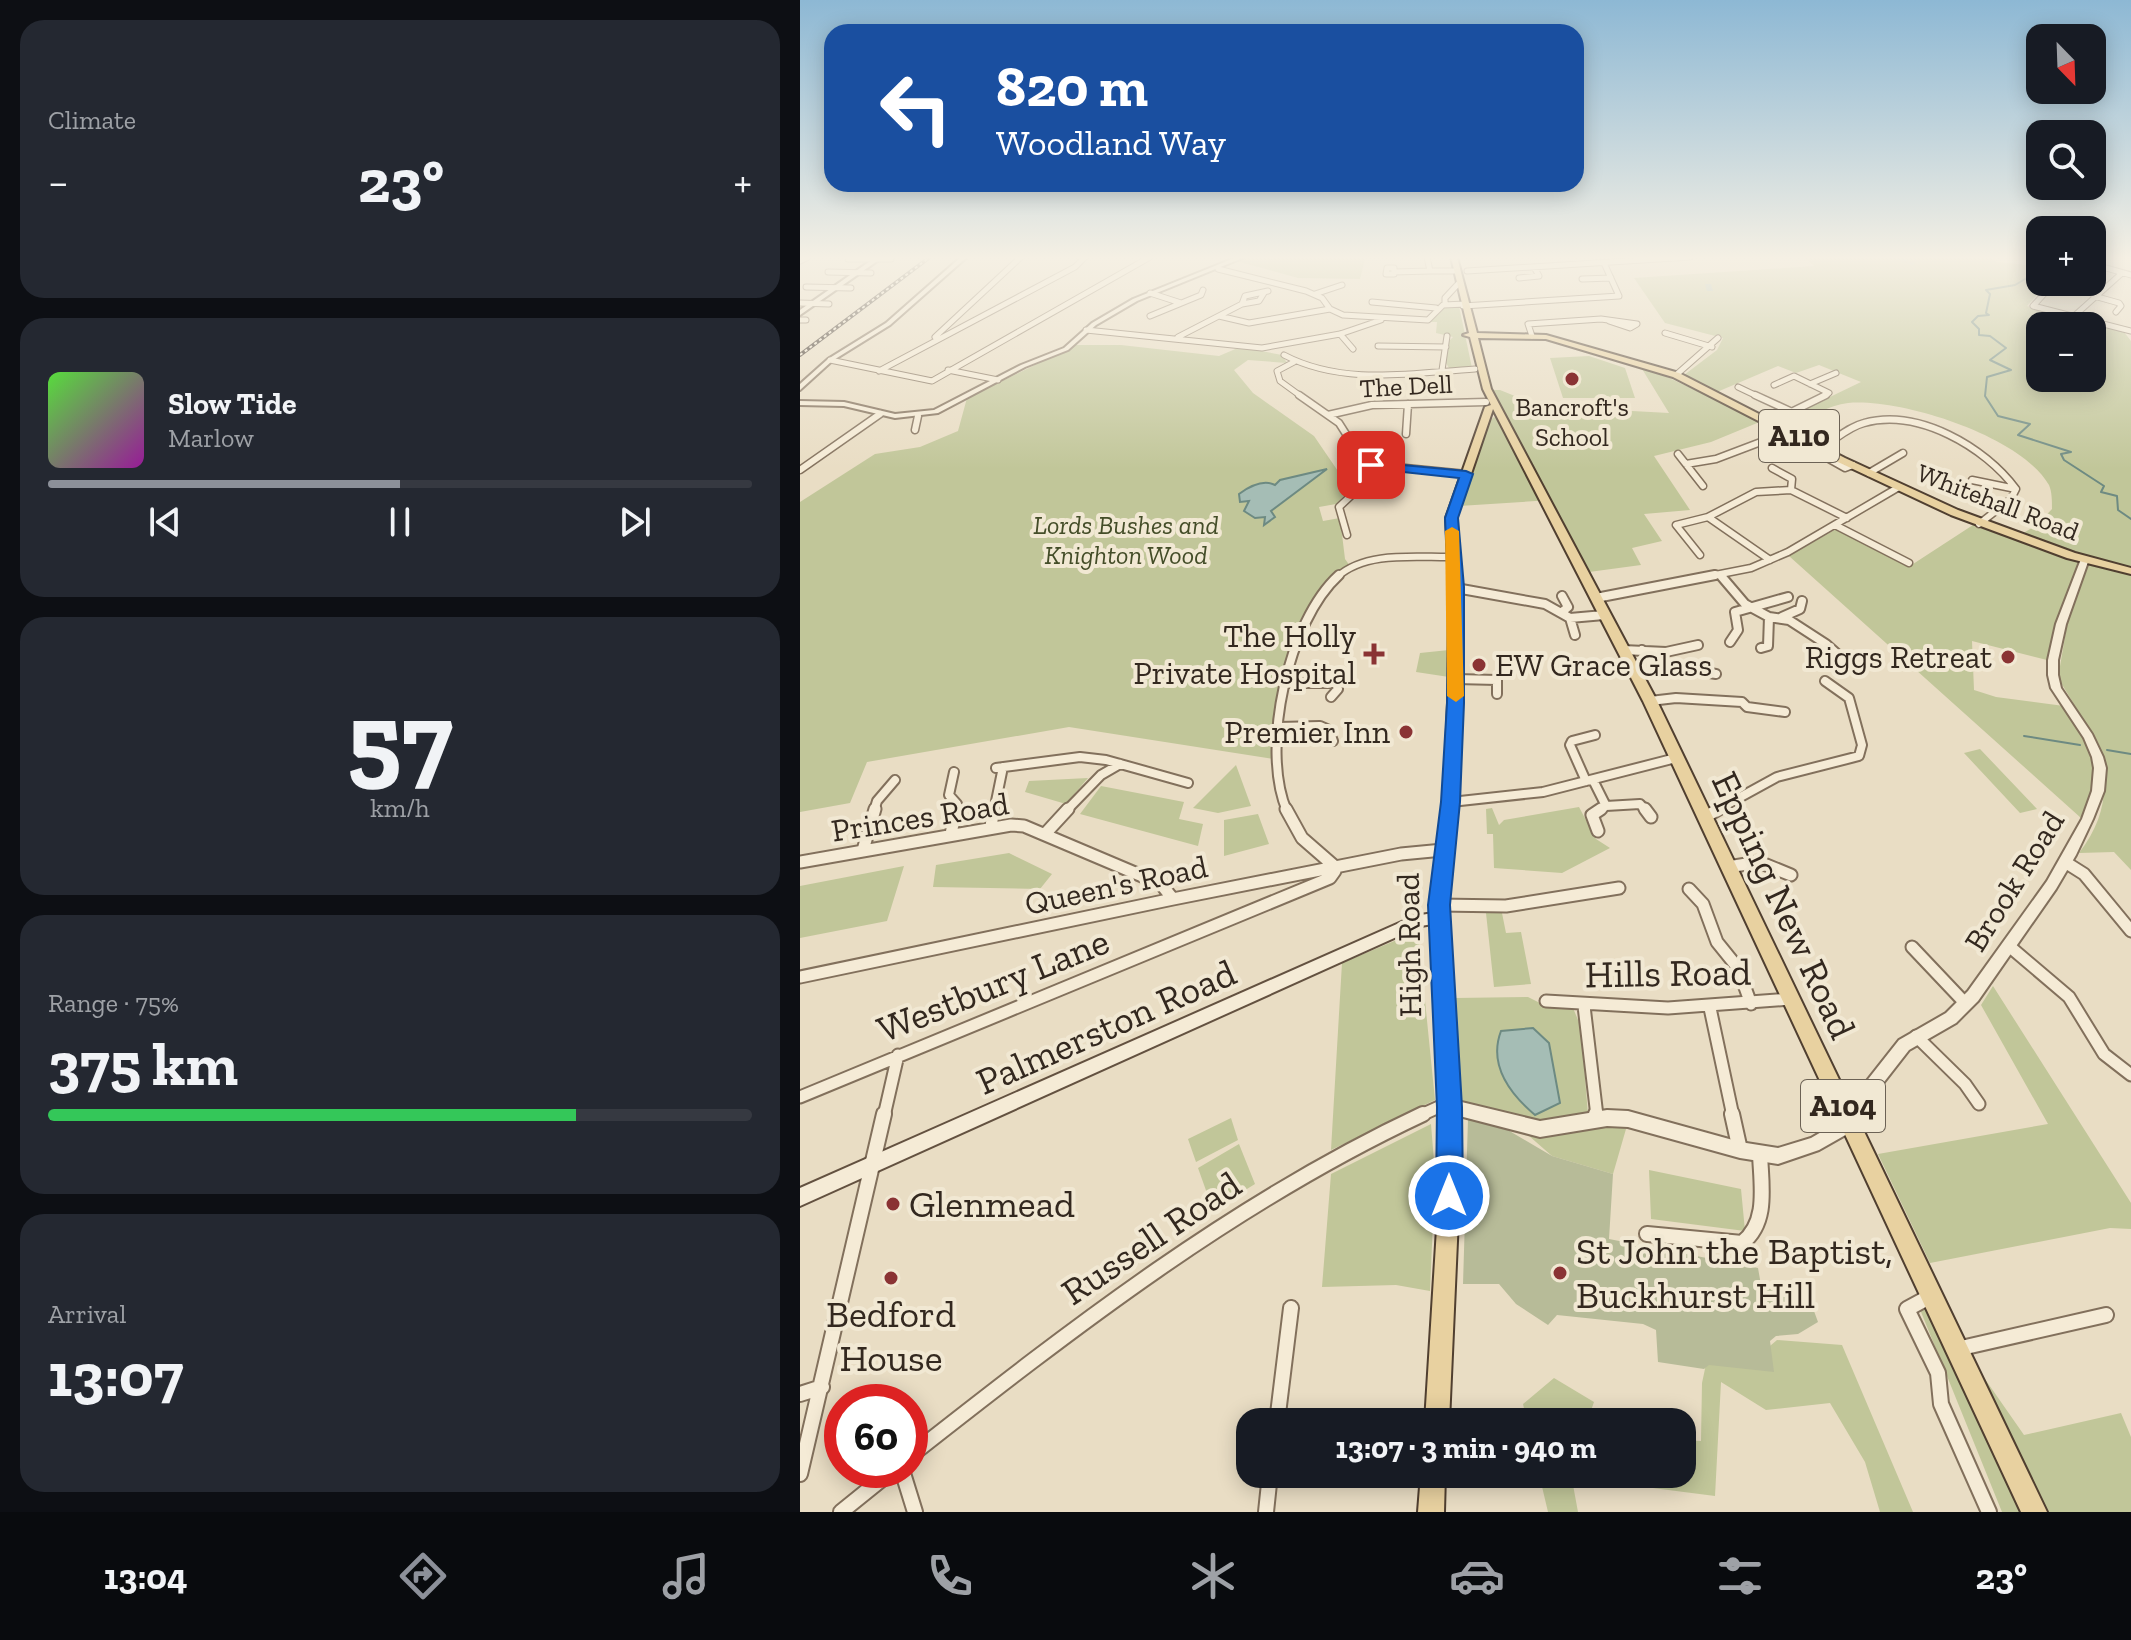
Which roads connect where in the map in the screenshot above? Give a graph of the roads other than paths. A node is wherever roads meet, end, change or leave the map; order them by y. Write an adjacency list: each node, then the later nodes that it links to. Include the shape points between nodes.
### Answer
1 (884, 328): 26 (street)
2 (949, 328): 18 (street)
3 (962, 328): 18 (street)
4 (1024, 328): 29 (street)
5 (1090, 328): 10 (street)
6 (1196, 328): 16 (street)
7 (1358, 328): 12 (street)
8 (1468, 328): 13 (main road, A104)
9 (1529, 328): 15 (street)
10 (1086, 330): 16 (street); 34 (street, via 1066,349)
11 (1665, 333): 22 (street)
12 (1340, 334): 19 (street); 24 (street)
13 (1470, 335): 15 (main road, Whitehall Road / A110); 28 (main road, A104); 41 (main road, A104)
14 (1447, 336): 21 (street)
15 (1532, 336): 33 (main road, Whitehall Road / A110)
16 (1178, 337): 23 (street)
17 (1718, 338): 22 (street)
18 (933, 343): 31 (street)
19 (1285, 346): 23 (street); 25 (street)
20 (1378, 346): 21 (street)
21 (1446, 347): 30 (street)
22 (1712, 347): 33 (street)
23 (1262, 348): 25 (street)
24 (1353, 349)
25 (1284, 355): 27 (street)
26 (830, 360): 31 (street); 38 (street)
27 (1294, 362): 30 (street, via 1341,373); 44 (street, via 1277,371 1280,381)
28 (1475, 369): 30 (street); 41 (main road, A104)
29 (948, 370): 31 (street, via 925,382); 34 (street)
30 (1442, 370)
31 (879, 371)
32 (1836, 373): 35 (street)
33 (1676, 375): 46 (main road, Whitehall Road / A110)
34 (998, 380): 45 (street)
35 (1810, 384): 36 (street, via 1794,376); 42 (street, via 1829,393)
36 (1774, 385)
37 (1738, 387): 42 (street)
38 (800, 388)
39 (800, 403): 43 (street, via 844,404)
40 (1408, 404): 41 (street, The Dell); 44 (street, The Dell, via 1358,406); 48 (street)
41 (1494, 410): 57 (main road, High Road, via 1481,425); 78 (main road, Epping New Road / A104)
42 (1792, 412): 46 (street)
43 (880, 414): 45 (street); 55 (street)
44 (1328, 415): 53 (street, via 1339,423 1358,458)
45 (918, 416): 47 (street)
46 (1771, 422): 49 (main road, Whitehall Road / A110)
47 (915, 430)
48 (1406, 434)
49 (1813, 446): 52 (street, Whitehall Road, via 1774,437 1716,459); 56 (main road, Whitehall Road / A110); 61 (street, via 1863,424 1916,425 1991,459)
50 (1903, 453): 56 (street)
51 (1678, 454): 52 (street)
52 (1686, 464): 59 (street)
53 (1371, 465): 57 (street); 67 (street, via 1339,507)
54 (1772, 468): 62 (street, via 1792,479)
55 (800, 470)
56 (1869, 473): 60 (main road, Whitehall Road / A110)
57 (1466, 474): 69 (main road, High Road, via 1452,511)
58 (1972, 480): 61 (street)
59 (1703, 486)
60 (1899, 487): 64 (street); 65 (main road, Whitehall Road / A110)
61 (2016, 489): 65 (street)
62 (1791, 490): 63 (street, via 1756,492); 64 (street)
63 (1708, 517): 68 (street, via 1676,525); 71 (street)
64 (1847, 518): 66 (street)
65 (1979, 524): 70 (main road, Whitehall Road / A110)
66 (1835, 525): 71 (street); 72 (street)
67 (1347, 535)
68 (1700, 555)
69 (1455, 557): 75 (main road, High Road); 94 (street, via 1365,563 1340,573 1308,622)
70 (2085, 559): 73 (main road, Whitehall Road / A110); 119 (street, Brook Road, via 2068,603 2052,673 2100,768 2095,798)
71 (1770, 560): 74 (street)
72 (1909, 563)
73 (2131, 571)
74 (1722, 577): 78 (street); 80 (street)
75 (1456, 588): 81 (street, via 1533,601); 92 (main road, High Road)
76 (1562, 596): 81 (street)
77 (1788, 597): 80 (street)
78 (1596, 598): 82 (main road, Epping New Road / A104)
79 (1802, 601): 83 (street, via 1800,609)
80 (1750, 607): 83 (street); 85 (street, via 1735,612 1738,630)
81 (1566, 615): 82 (street); 84 (street)
82 (1604, 615): 88 (main road, Epping New Road / A104)
83 (1774, 618): 87 (street, via 1770,642); 90 (street, via 1789,620)
84 (1575, 635)
85 (1730, 642)
86 (1698, 645): 89 (street, via 1666,652)
87 (1761, 648)
88 (1623, 650): 89 (street); 97 (main road, Epping New Road / A104)
89 (1642, 650): 91 (street, via 1648,659 1664,665)
90 (1853, 668)
91 (1716, 674)
92 (1456, 679): 95 (street, via 1497,680); 108 (main road, High Road)
93 (1825, 681): 111 (street, via 1849,698 1862,745 1859,756 1777,777)
94 (1285, 683): 96 (street, via 1336,683); 99 (street)
95 (1497, 694)
96 (1331, 697)
97 (1650, 701): 98 (street, via 1742,702); 102 (main road, Epping New Road / A104)
98 (1785, 712)
99 (1279, 727): 101 (street, via 1320,726 1329,730); 121 (street, via 1280,794 1300,835)
100 (1595, 735): 106 (street, via 1570,745)
101 (1333, 741)
102 (1676, 758): 106 (street); 111 (main road, Epping New Road / A104)
103 (1120, 764): 107 (street); 112 (street, via 1063,757 1000,768); 115 (street, via 1101,775)
104 (954, 772): 114 (street, via 949,795 957,804)
105 (895, 780): 116 (street, via 877,801)
106 (1590, 780): 108 (street, via 1496,800); 109 (street)
107 (1188, 783)
108 (1451, 802): 117 (main road, High Road)
109 (1606, 806): 110 (street, via 1640,804); 113 (street, via 1592,815)
110 (1651, 817)
111 (1705, 817): 120 (main road, Epping New Road / A104)
112 (991, 826): 114 (street, Princes Road); 115 (street, Princes Road, via 1024,826)
113 (1598, 831)
114 (951, 834): 116 (street, Princes Road)
115 (1045, 834): 125 (street, Princes Road, via 1161,884)
116 (863, 850): 118 (street, Princes Road)
117 (1443, 850): 121 (street, Queen's Road); 126 (main road, High Road)
118 (800, 862)
119 (2065, 862): 127 (street, via 2084,874); 128 (street, Brook Road)
120 (1728, 867): 122 (street, via 1759,862); 131 (main road, Epping New Road / A104)
121 (1334, 868): 125 (street, Queen's Road); 138 (street, Westbury Lane, via 1330,878 1310,889)
122 (1791, 875)
123 (1619, 888): 126 (street)
124 (1689, 889): 133 (street, via 1703,904 1717,942 1738,968)
125 (1173, 899): 130 (street, Queen's Road)
126 (1439, 911): 142 (main road, High Road); 147 (main road, Palmerston Road)
127 (2131, 931)
128 (2009, 946): 134 (street, Brook Road); 139 (street, via 2069,997 2104,1054)
129 (1912, 947): 134 (street, Brook Road)
130 (800, 977)
131 (1791, 999): 133 (street, Hills Road); 144 (main road, Epping New Road / A104)
132 (1546, 1001): 135 (street, Hills Road)
133 (1751, 1004): 136 (street, Hills Road)
134 (1966, 1004): 137 (street, Brook Road)
135 (1584, 1006): 136 (street, Hills Road); 143 (street)
136 (1710, 1008): 145 (street)
137 (1916, 1036): 141 (street); 144 (street, Brook Road)
138 (898, 1055): 140 (street, Westbury Lane); 147 (street)
139 (2131, 1075)
140 (800, 1097)
141 (1979, 1104)
142 (1449, 1107): 143 (street, via 1540,1129); 157 (main road, High Road); 158 (street, Russell Road, via 1373,1138 1235,1216 1119,1296)
143 (1597, 1120): 145 (street, via 1628,1119)
144 (1850, 1120): 146 (street, via 1790,1154); 150 (main road, Epping New Road / A104)
145 (1740, 1150): 146 (street)
146 (1760, 1153): 149 (street, via 1762,1205 1756,1232 1742,1243)
147 (873, 1167): 148 (main road, Palmerston Road); 154 (street)
148 (800, 1197)
149 (1647, 1234)
150 (1932, 1295): 153 (main road, Epping New Road / A104); 168 (street, via 1907,1309 1938,1373 1941,1404)
151 (1291, 1308): 156 (street)
152 (2106, 1315): 153 (street)
153 (1957, 1349): 169 (main road, Epping New Road / A104)
154 (822, 1387): 155 (street); 159 (street)
155 (800, 1394)
156 (1279, 1408)
157 (1438, 1408)
158 (928, 1442)
159 (800, 1474)
160 (871, 1488): 164 (street)
161 (908, 1488): 165 (street)
162 (1269, 1488): 166 (street)
163 (1432, 1488): 167 (main road)
164 (841, 1512)
165 (915, 1512)
166 (1266, 1512)
167 (1431, 1512)
168 (1989, 1512)
169 (2034, 1512)

